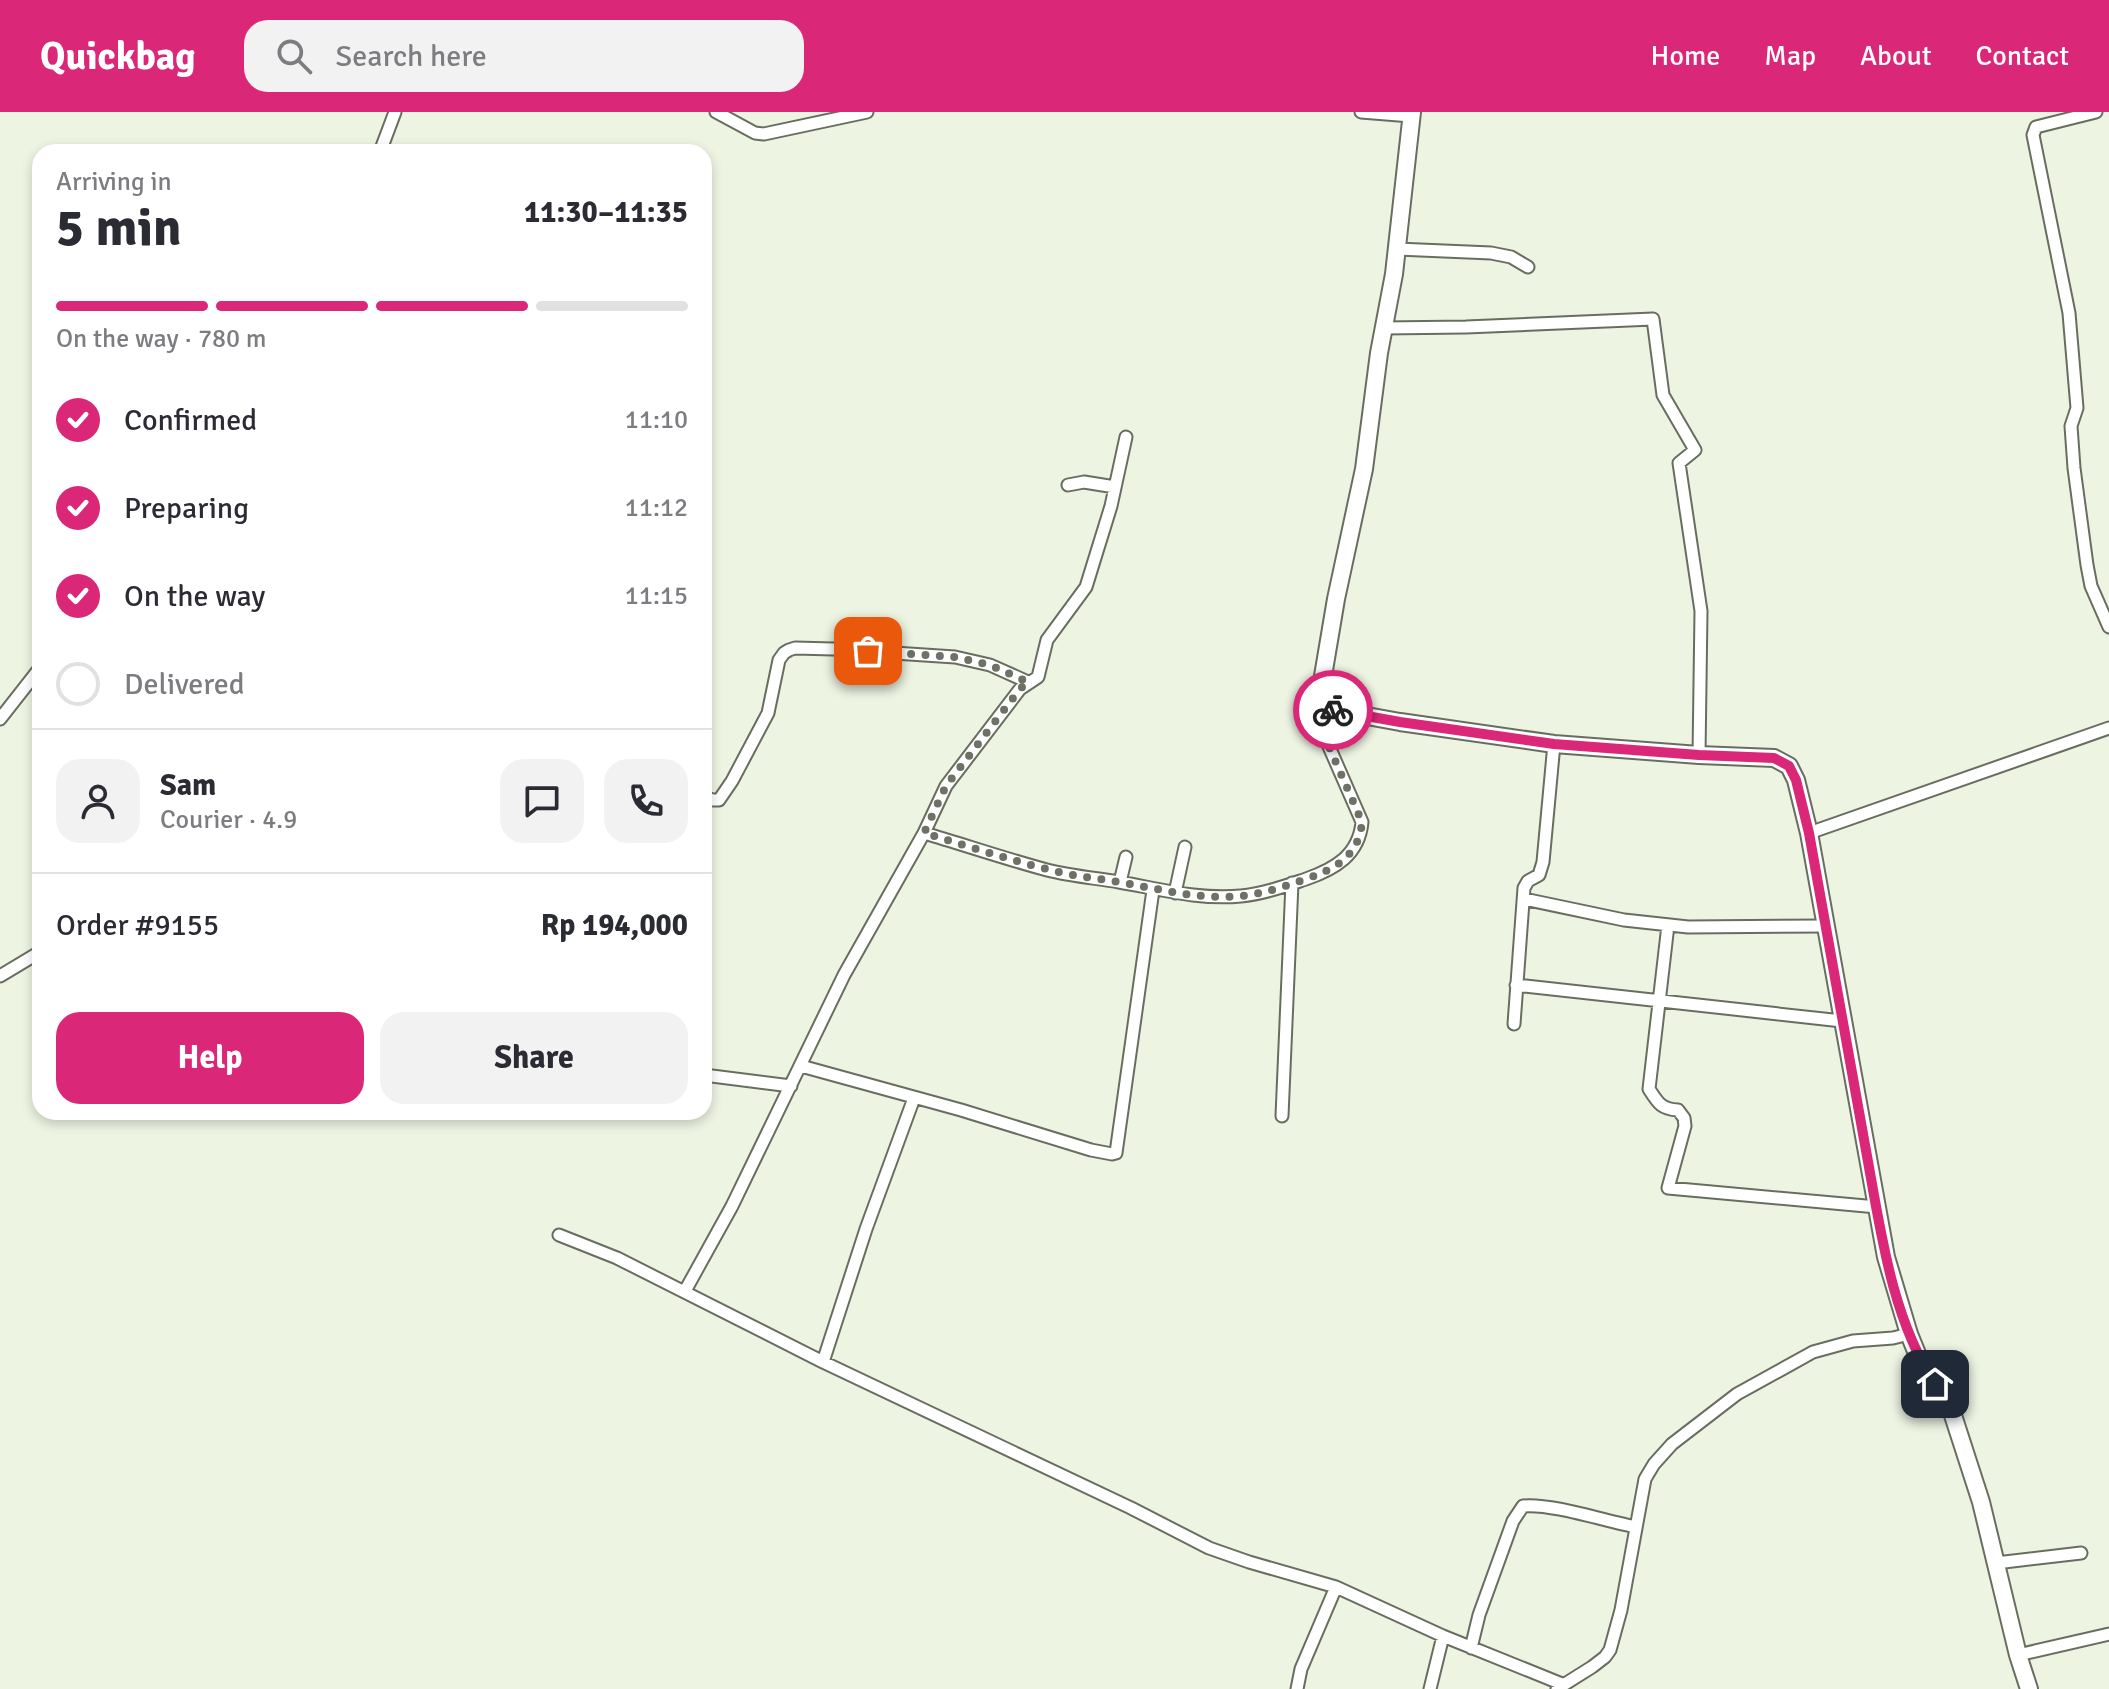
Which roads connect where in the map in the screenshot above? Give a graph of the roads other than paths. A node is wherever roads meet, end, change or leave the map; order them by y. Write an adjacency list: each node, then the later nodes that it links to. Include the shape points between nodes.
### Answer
1 (395, 112): 7 (street)
2 (716, 112): 3 (street, via 764,134)
3 (867, 112)
4 (1361, 112): 6 (street)
5 (2096, 112): 14 (street, via 2036,127 2033,135 2069,313 2077,408 2071,426 2074,468 2087,565)
6 (1411, 114): 8 (street)
7 (383, 144)
8 (1397, 249): 9 (street, via 1491,253); 10 (street)
9 (1528, 267)
10 (1383, 328): 17 (street, via 1364,469 1323,676); 21 (street, via 1653,319 1663,395 1695,450 1679,463 1701,611)
11 (1126, 437): 13 (street)
12 (1068, 485): 13 (street)
13 (1115, 487): 16 (street, via 1086,587 1051,634 1039,674)
14 (2109, 627)
15 (32, 678): 18 (street)
16 (1028, 682): 22 (street, via 955,657 789,650 779,660 768,713 732,781 719,800); 23 (street, via 946,786)
17 (1323, 708): 20 (street); 28 (street, via 1327,742 1362,822 1361,837 1337,866)
18 (0, 719)
19 (2109, 728): 24 (street)
20 (1554, 744): 21 (street); 31 (street, via 1543,862 1539,875 1525,885)
21 (1699, 755): 24 (street, via 1774,758 1789,766)
22 (712, 800)
23 (924, 833): 27 (street, via 1048,870); 40 (street, via 844,975)
24 (1809, 833): 33 (street)
25 (1185, 847): 30 (street)
26 (1126, 857): 27 (street)
27 (1120, 882): 29 (street)
28 (1292, 883): 30 (street, via 1239,896); 44 (street)
29 (1153, 890): 30 (street); 43 (street, via 1116,1153)
30 (1175, 893)
31 (1524, 899): 32 (street); 36 (street)
32 (1668, 925): 33 (street); 37 (street)
33 (1826, 926): 38 (street)
34 (32, 957): 35 (street)
35 (0, 976)
36 (1516, 985): 37 (street); 39 (street)
37 (1660, 1001): 38 (street); 45 (street, via 1649,1089 1657,1102 1678,1110 1685,1126 1668,1188)
38 (1842, 1021): 45 (street)
39 (1514, 1024)
40 (801, 1066): 42 (street); 43 (street)
41 (712, 1076): 42 (street)
42 (791, 1086): 47 (street)
43 (914, 1098): 49 (street)
44 (1282, 1116)
45 (1877, 1207): 48 (street)
46 (559, 1235): 47 (street)
47 (685, 1291): 49 (street)
48 (1909, 1334): 50 (street, via 1813,1352 1737,1394 1654,1464 1645,1479); 52 (street, via 1950,1406)
49 (823, 1362): 53 (street, via 1209,1548)
50 (1636, 1527): 56 (street, via 1523,1506 1513,1521); 58 (street, via 1610,1650)
51 (2081, 1553): 52 (street)
52 (1996, 1563): 57 (street)
53 (1336, 1587): 55 (street); 59 (street)
54 (2109, 1634): 57 (street)
55 (1443, 1636): 56 (street); 60 (street)
56 (1471, 1648): 58 (street)
57 (2018, 1655): 61 (street)
58 (1559, 1687)
59 (1297, 1689)
60 (1430, 1689)
61 (2029, 1689)

